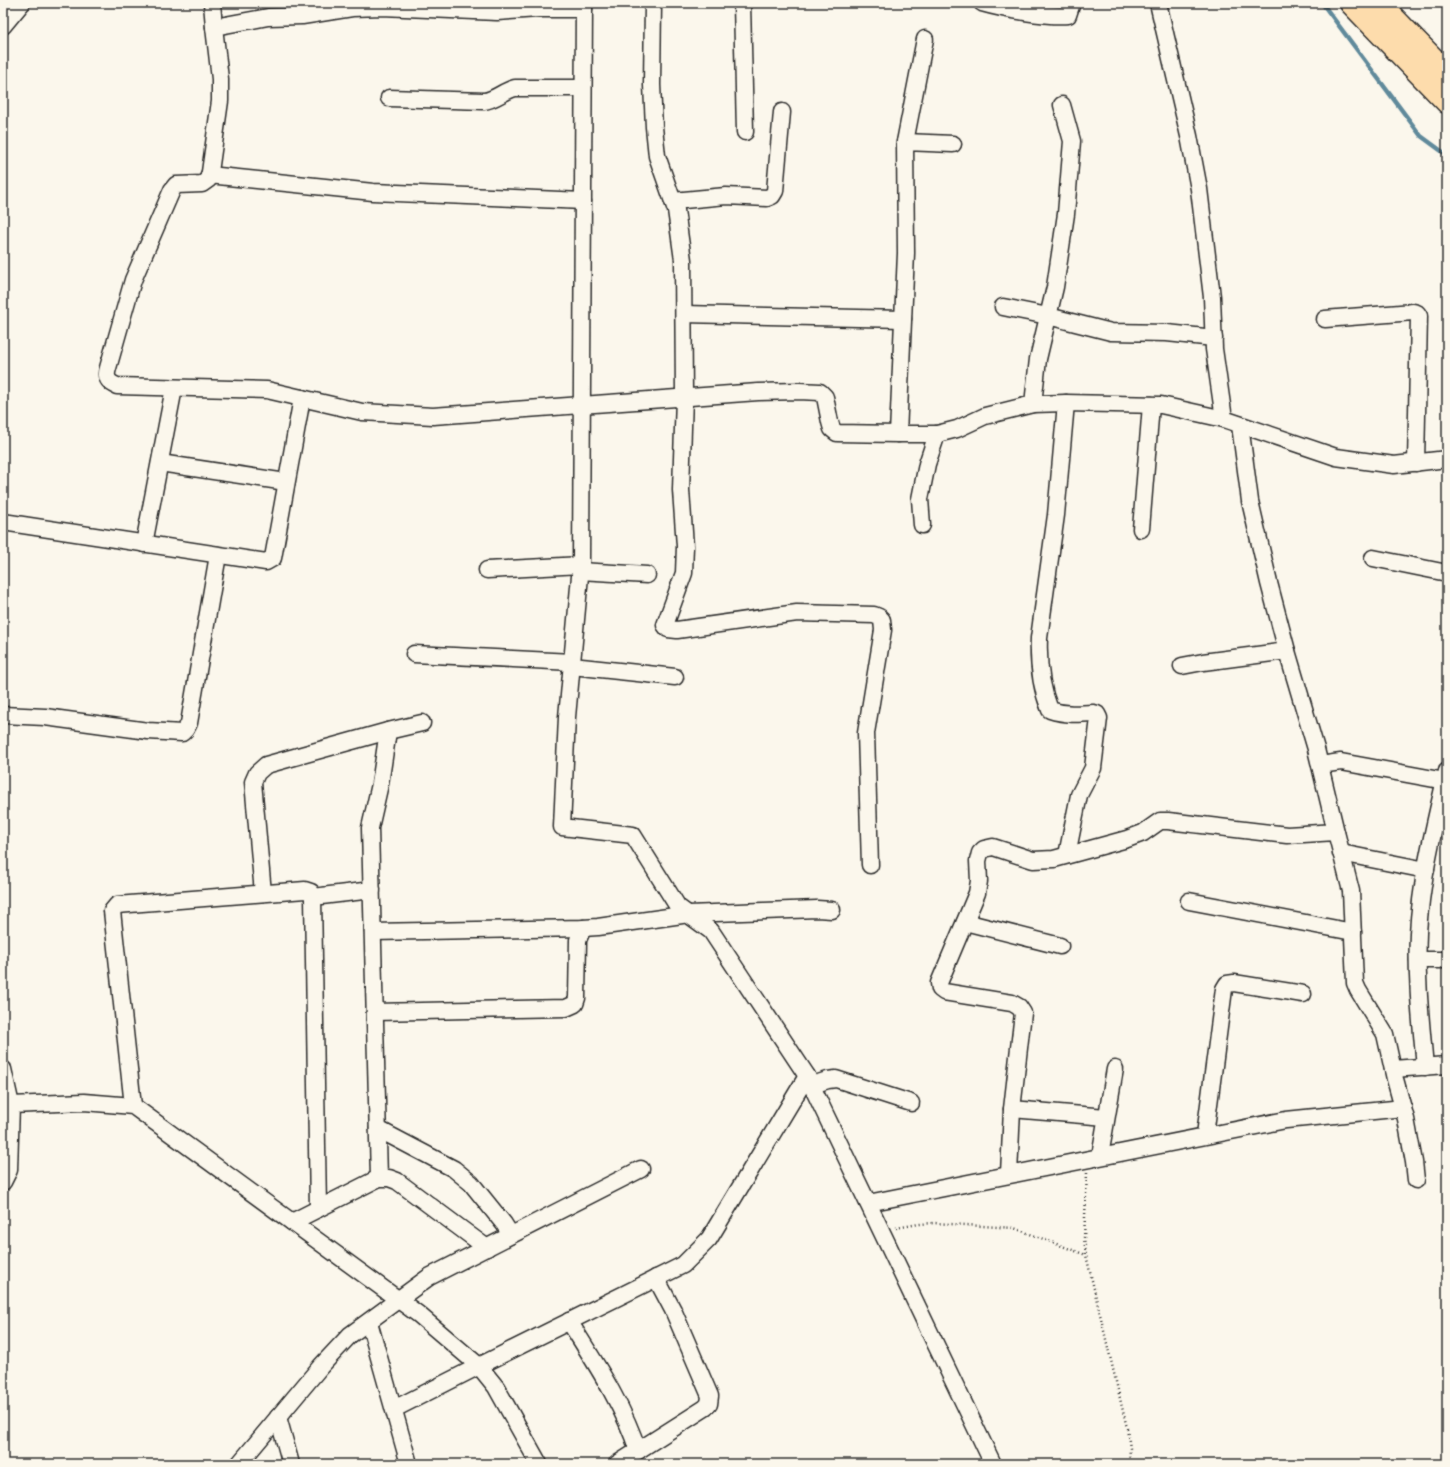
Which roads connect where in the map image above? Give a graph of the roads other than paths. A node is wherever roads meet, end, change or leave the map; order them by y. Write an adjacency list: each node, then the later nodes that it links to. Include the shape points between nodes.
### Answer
1 (212, 3): 12 (street)
2 (652, 3): 25 (street, via 652,85 657,156)
3 (742, 3): 20 (street)
4 (982, 3): 5 (street, via 1058,16 1068,15)
5 (1072, 3)
6 (1158, 3): 31 (street, via 1199,190 1212,297)
7 (1351, 3): 17 (main road)
8 (1379, 3): 14 (main road)
9 (14, 5): 11 (street)
10 (584, 6): 12 (street, via 497,12 352,8 302,16 268,17); 15 (street)
11 (3, 26)
12 (214, 27): 23 (street, via 220,101)
13 (925, 39): 21 (street)
14 (1447, 73)
15 (584, 88): 16 (street, via 515,88 484,102); 24 (street)
16 (389, 98)
17 (1447, 102)
18 (1062, 105): 28 (street, via 1072,141 1066,214)
19 (782, 112): 25 (street, via 775,191 772,196 726,196)
20 (745, 132)
21 (905, 142): 22 (street); 29 (street, via 906,253)
22 (953, 144)
23 (209, 175): 24 (street, via 373,192); 32 (street, via 209,179 202,184 181,184 172,190 133,280 106,375 109,382 116,386)
24 (583, 201): 37 (street)
25 (673, 201): 27 (street, via 684,260)
26 (1003, 307): 28 (street)
27 (684, 314): 29 (street); 34 (street)
28 (1048, 316): 31 (street, via 1111,332 1167,333); 36 (street, via 1038,360)
29 (903, 319): 41 (street)
30 (1325, 319): 45 (street, via 1413,312 1419,316)
31 (1214, 338): 39 (street)
32 (174, 388): 33 (street, via 267,390); 44 (street)
33 (302, 398): 37 (street, via 362,412 433,416); 46 (street)
34 (684, 398): 37 (street); 41 (street, via 800,390 820,392 825,398 832,429 837,433); 70 (street, via 681,490 684,573 666,620 665,625 668,629 677,630 805,613 874,615 884,624 866,733)
35 (1066, 403): 36 (street); 38 (street); 69 (street, via 1056,515 1038,651 1042,685 1050,710 1070,714 1094,713 1099,718 1093,768 1079,795)
36 (1033, 404): 42 (street, via 985,416 957,429)
37 (582, 405): 53 (street)
38 (1151, 405): 39 (street, via 1162,405); 49 (street)
39 (1224, 419): 40 (street)
40 (1240, 425): 45 (street, via 1336,457 1394,465); 57 (street, via 1250,501)
41 (898, 434): 42 (street)
42 (937, 434): 48 (street, via 927,464 920,499)
43 (1447, 459): 45 (street)
44 (160, 463): 46 (street); 50 (street)
45 (1416, 463)
46 (286, 482): 51 (street, via 273,558 266,562)
47 (3, 522): 50 (street)
48 (922, 525)
49 (1141, 529)
50 (144, 544): 51 (street)
51 (218, 555): 62 (street, via 186,730 148,731 45,717)
52 (1374, 558): 55 (street)
53 (581, 568): 54 (street); 56 (street); 59 (street)
54 (487, 570)
55 (1447, 573)
56 (647, 575)
57 (1287, 651): 60 (street); 65 (street)
58 (414, 654): 59 (street)
59 (572, 664): 61 (street); 77 (street, via 562,827 633,836 678,907)
60 (1182, 666)
61 (675, 677)
62 (3, 715)
63 (422, 723): 64 (street)
64 (388, 731): 72 (street, via 370,828); 73 (street, via 266,765 257,772 253,782)
65 (1320, 765): 66 (street, via 1341,762); 67 (street)
66 (1446, 776): 71 (street)
67 (1336, 832): 68 (street); 69 (street, via 1286,835 1160,821 1143,833 1127,839)
68 (1341, 853): 71 (street); 81 (street, via 1352,891)
69 (1067, 855): 78 (street, via 1054,859 1032,860 993,847 984,849 978,861 977,893)
70 (870, 865)
71 (1426, 870): 83 (street, via 1418,932)
72 (372, 890): 74 (street); 80 (street)
73 (263, 893): 74 (street, via 305,890 311,892); 95 (street, via 117,905 112,911)
74 (313, 897): 108 (street)
75 (1189, 901): 81 (street)
76 (832, 910): 77 (street)
77 (689, 914): 79 (street); 92 (street, via 712,931)
78 (965, 922): 82 (street); 97 (street, via 939,983 940,989 944,992 1012,1003 1023,1013)
79 (583, 928): 80 (street); 86 (street, via 578,940 577,998 575,1004 566,1008)
80 (373, 932): 86 (street)
81 (1353, 932): 90 (street, via 1358,990 1385,1034)
82 (1060, 946)
83 (1418, 960): 84 (street); 88 (street, via 1417,982)
84 (1447, 960)
85 (1302, 994): 100 (street, via 1227,984 1224,989)
86 (375, 1012): 99 (street)
87 (1447, 1065): 88 (street)
88 (1425, 1067): 90 (street)
89 (3, 1069): 94 (street)
90 (1393, 1069): 96 (street)
91 (1115, 1070): 98 (street)
92 (809, 1081): 93 (street, via 836,1079); 107 (street); 112 (street, via 709,1239 683,1265)
93 (911, 1103)
94 (11, 1105): 95 (street, via 84,1102); 106 (street, via 9,1170)
95 (133, 1106): 109 (street)
96 (1403, 1108): 100 (street, via 1286,1120); 105 (street)
97 (1012, 1109): 98 (street); 103 (street)
98 (1106, 1117): 101 (street)
99 (378, 1129): 104 (street); 110 (street, via 454,1169 471,1182)
100 (1205, 1135): 101 (street)
101 (1093, 1158): 103 (street)
102 (641, 1169): 110 (street)
103 (1009, 1174): 107 (street)
104 (379, 1178): 108 (street); 111 (street, via 397,1181)
105 (1416, 1180)
106 (3, 1182)
107 (868, 1203): 125 (street)
108 (318, 1209): 109 (street)
109 (292, 1222): 113 (street)
110 (511, 1235): 111 (street)
111 (487, 1248): 113 (street, via 429,1277)
112 (656, 1278): 114 (street); 119 (street, via 673,1310 710,1396 706,1408)
113 (399, 1300): 115 (street); 116 (street)
114 (569, 1321): 116 (street); 119 (street, via 597,1365 632,1430)
115 (369, 1322): 117 (street); 118 (street, via 350,1335)
116 (479, 1366): 117 (street); 123 (street, via 496,1387)
117 (394, 1409): 122 (street)
118 (278, 1417): 120 (street); 121 (street)
119 (638, 1450): 124 (street)
120 (239, 1464)
121 (290, 1464)
122 (409, 1464)
123 (539, 1464)
124 (617, 1464)
125 (993, 1464)

